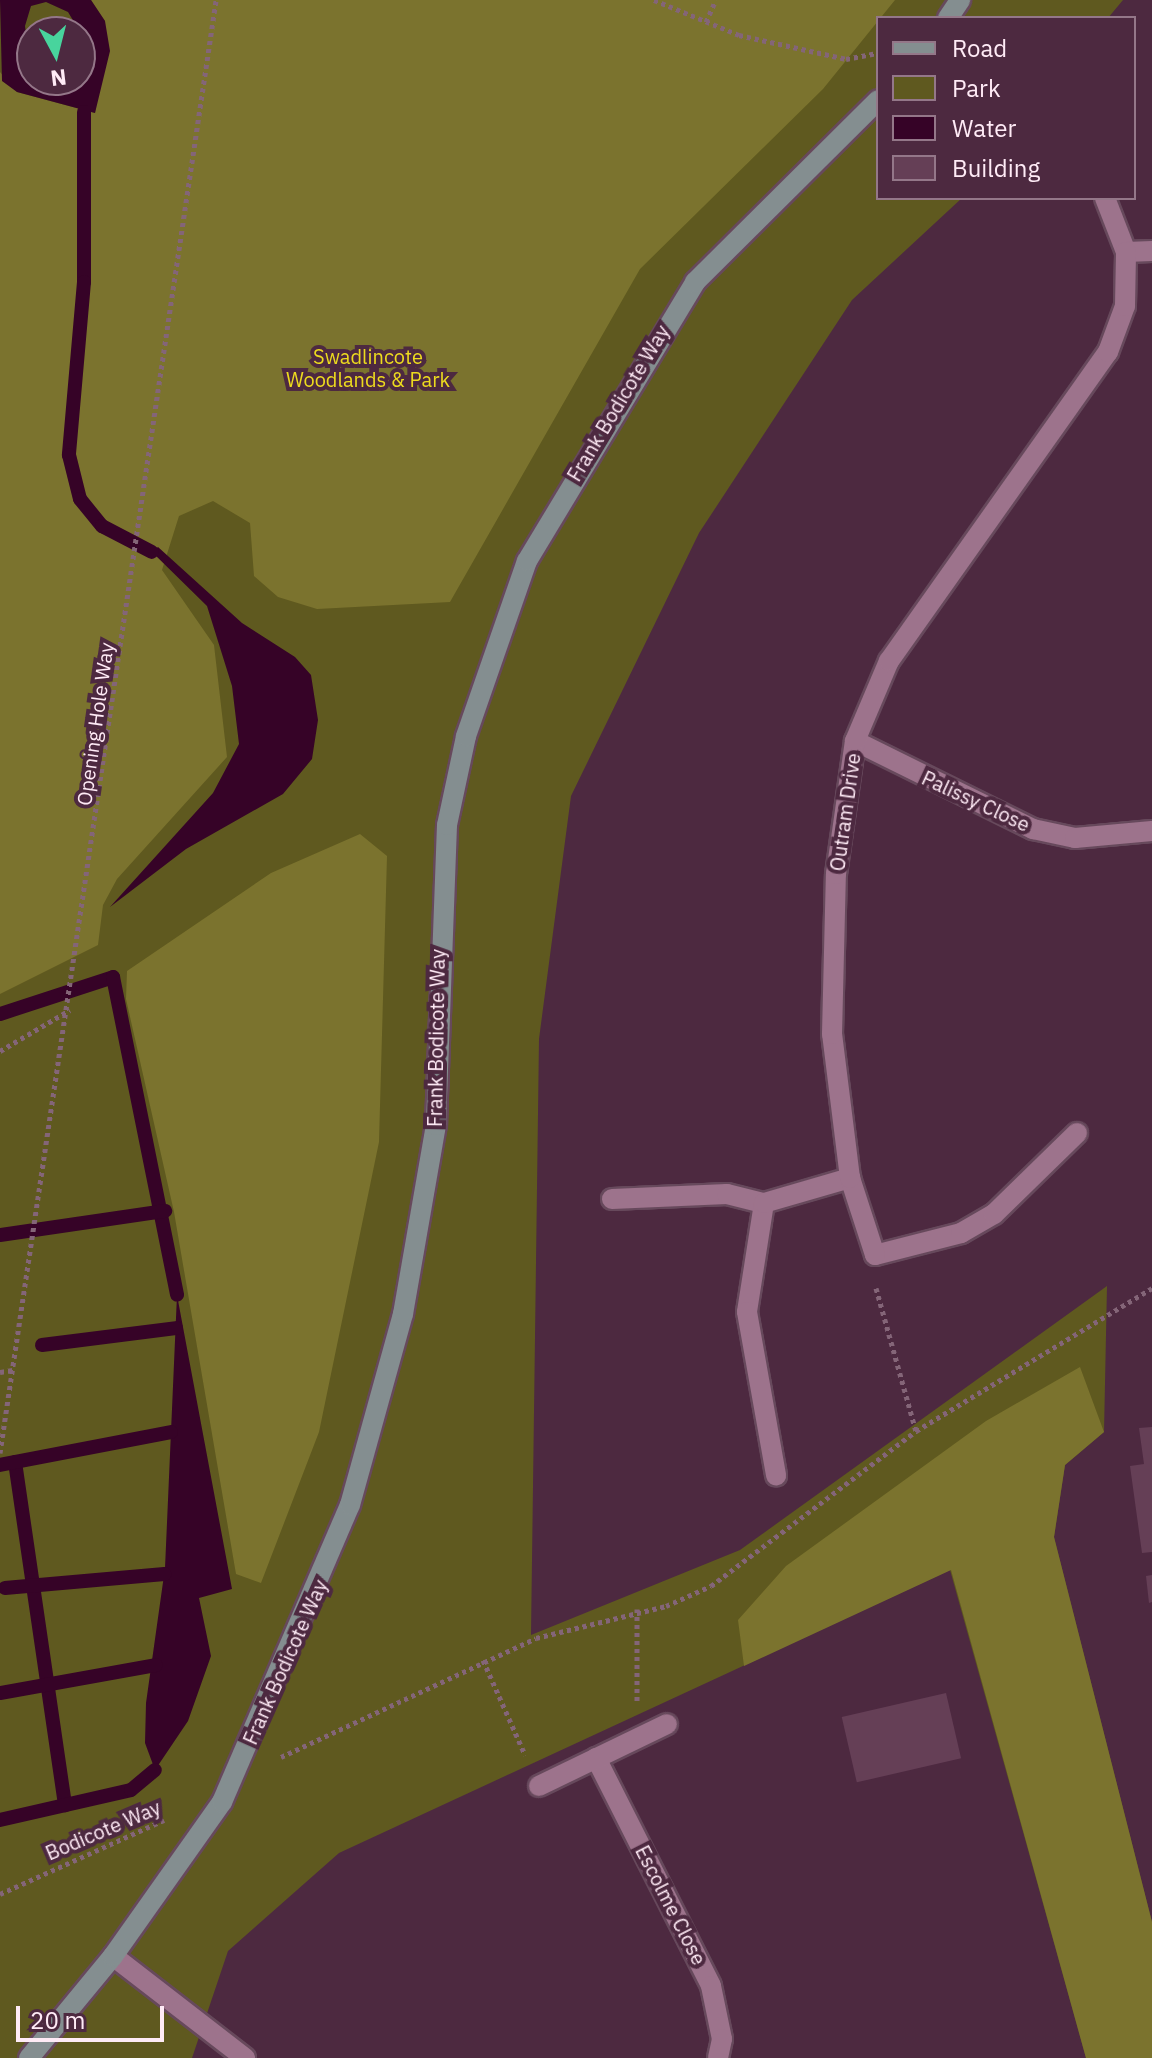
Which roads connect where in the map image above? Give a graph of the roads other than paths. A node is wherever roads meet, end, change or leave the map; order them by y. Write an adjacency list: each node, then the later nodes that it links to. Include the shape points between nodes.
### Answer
1 (876, 102): 15 (street, Frank Bodicote Way, via 695,282 563,494 500,625 447,825 436,1125 400,1328 350,1505 222,1802)
2 (1106, 200): 4 (street)
3 (1152, 251): 4 (street)
4 (1126, 252): 5 (street, Outram Drive, via 1125,306 1108,352 889,661)
5 (855, 741): 6 (street, Palissy Close, via 1033,829 1075,838); 8 (street, Outram Drive, via 836,874 832,981)
6 (1152, 831)
7 (1077, 1133): 8 (street, Outram Drive, via 994,1214 961,1233 875,1255)
8 (850, 1178): 10 (street)
9 (612, 1199): 10 (street, via 727,1194)
10 (764, 1203): 11 (street, via 747,1312)
11 (776, 1475)
12 (667, 1724): 13 (street)
13 (596, 1758): 14 (street); 18 (street, Escolme Close, via 711,1986 722,2039)
14 (539, 1786)
15 (113, 1956): 16 (street, Frank Bodicote Way); 17 (street)
16 (29, 2058)
17 (245, 2058)
18 (718, 2058)

